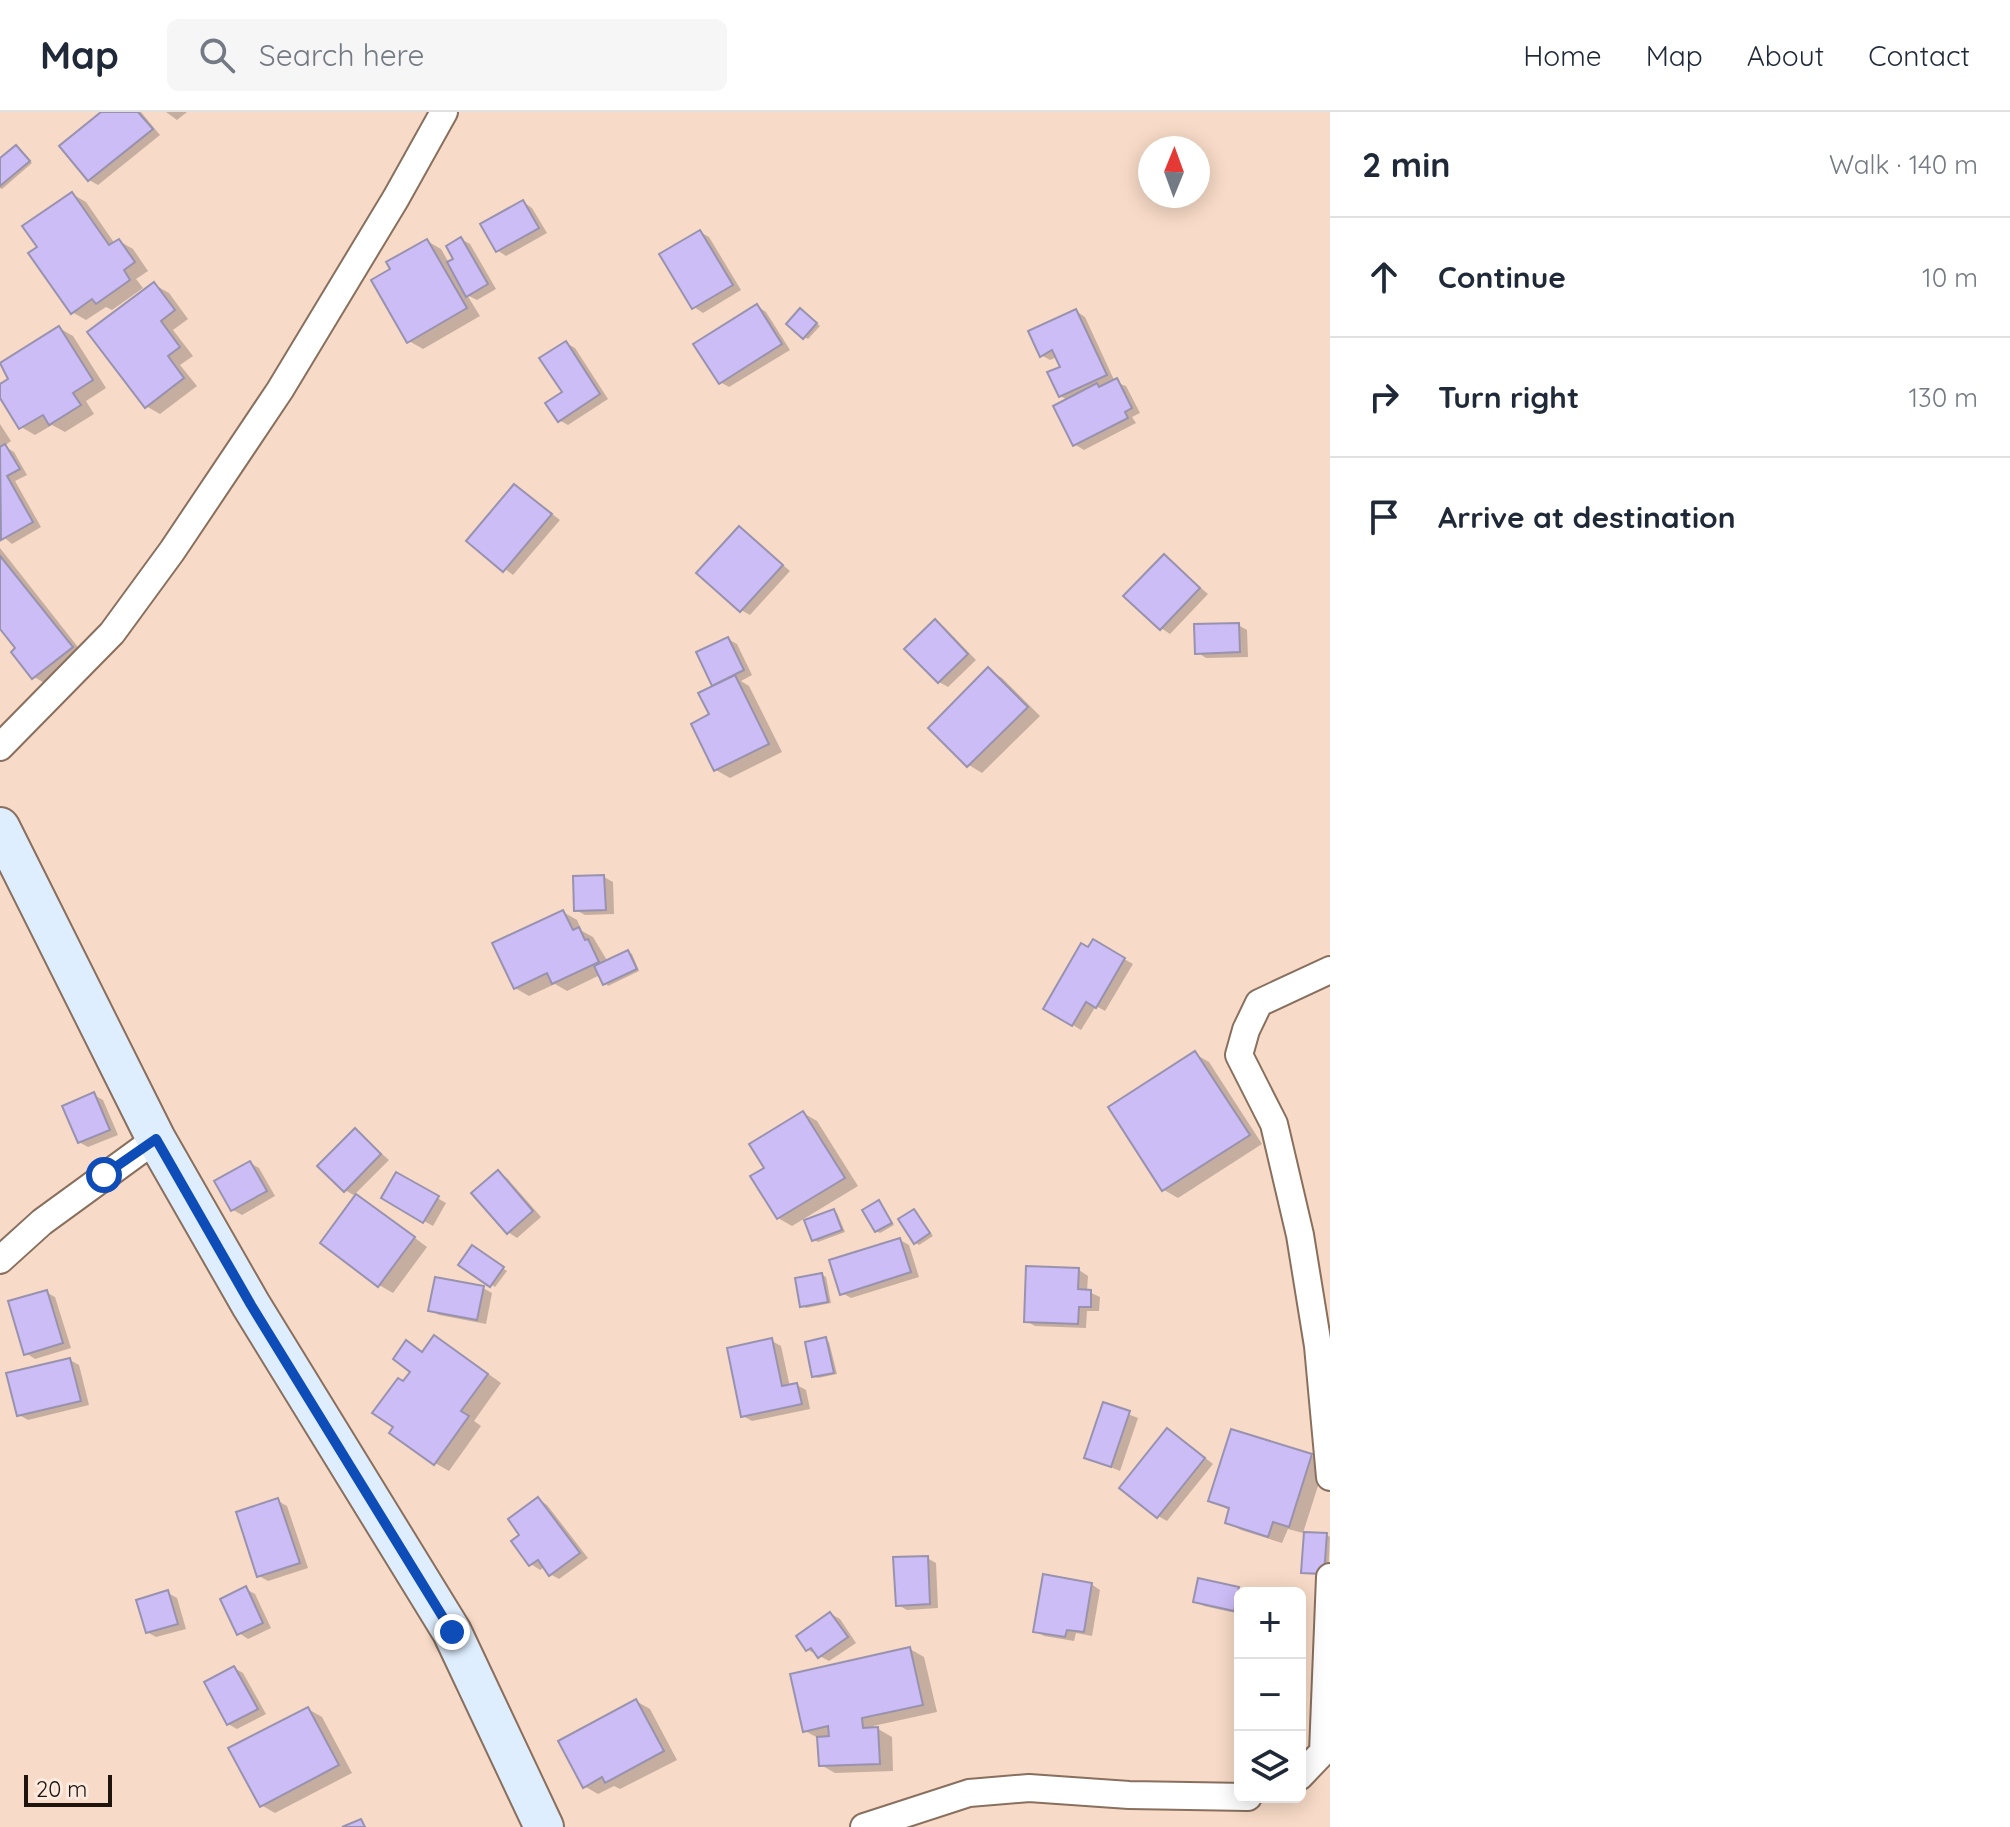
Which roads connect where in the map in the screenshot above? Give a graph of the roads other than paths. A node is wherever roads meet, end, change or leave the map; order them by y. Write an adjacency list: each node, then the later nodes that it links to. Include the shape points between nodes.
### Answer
1 (444, 112): 2 (street, via 280,390 172,551 112,633)
2 (0, 747)
3 (0, 827): 5 (street)
4 (1330, 970): 7 (street, via 1259,1003 1239,1055 1274,1124 1300,1235 1318,1346)
5 (156, 1139): 6 (street, via 42,1222); 11 (street, via 251,1305 452,1632)
6 (0, 1260)
7 (1330, 1477)
8 (1330, 1577): 9 (street, via 1323,1752)
9 (1306, 1770)
10 (1234, 1797): 12 (street, via 1029,1788 969,1793)
11 (535, 1824)
12 (864, 1827)

